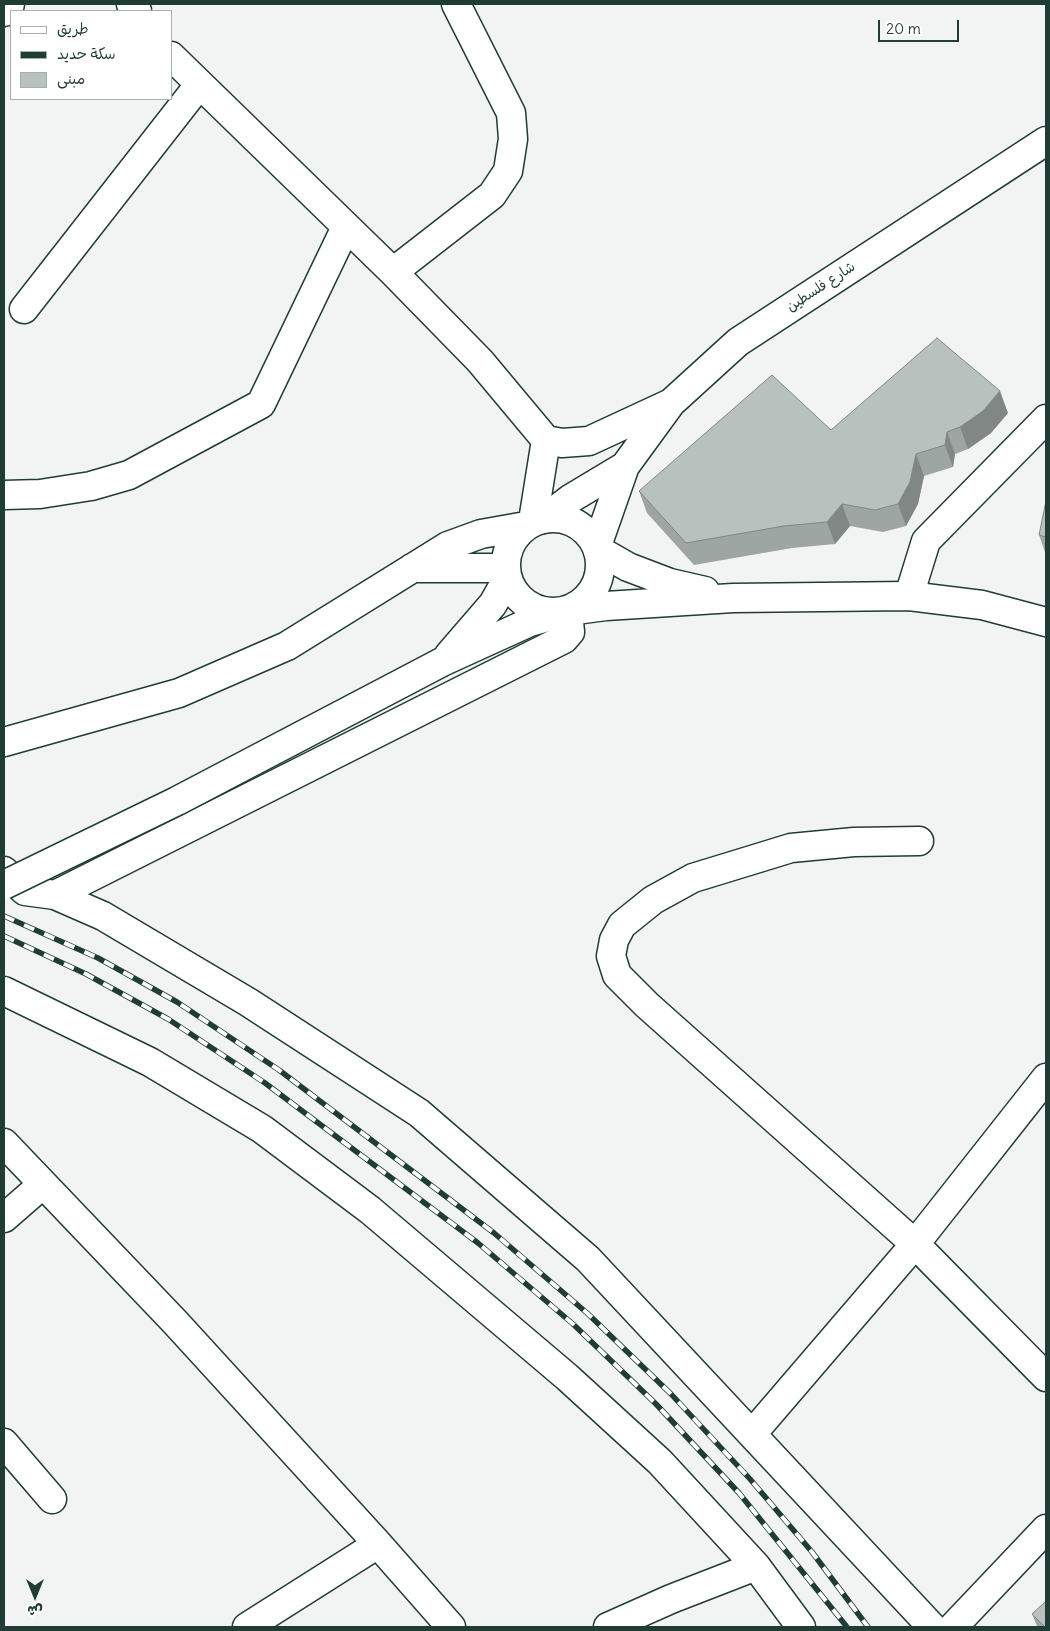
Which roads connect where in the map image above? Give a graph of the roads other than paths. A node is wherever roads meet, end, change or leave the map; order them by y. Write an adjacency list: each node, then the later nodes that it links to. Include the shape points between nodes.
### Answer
1 (10, 4): 3 (street)
2 (456, 4): 8 (street, via 511,113 513,140 508,171 492,195)
3 (4, 12)
4 (172, 57): 5 (street)
5 (199, 86): 7 (street); 9 (street)
6 (1046, 141): 10 (street, شارع فلسطين, via 738,342)
7 (346, 227): 8 (street); 14 (street, via 261,404 130,475 91,486 40,494)
8 (393, 272): 12 (street, via 480,361)
9 (24, 309)
10 (671, 403): 12 (street, via 589,440 562,443); 13 (street, شارع فلسطين)
11 (1046, 420): 19 (street, via 926,541)
12 (546, 440): 15 (street)
13 (625, 466): 15 (street); 16 (street)
14 (4, 495)
15 (535, 522): 16 (street, via 560,518 576,523 588,533); 17 (street, via 464,539); 18 (street, via 515,538 507,552)
16 (598, 549): 20 (street, via 628,566 670,583); 21 (street, via 601,573 595,590 584,603)
17 (412, 568): 18 (street); 24 (street, via 287,646 179,693)
18 (506, 574): 21 (street, via 515,595 528,606 545,612); 23 (street, via 493,604)
19 (909, 596): 20 (street); 22 (street, via 982,605)
20 (734, 598): 21 (street, via 606,606)
21 (565, 612): 23 (street, via 530,622); 28 (street, via 570,632 564,639)
22 (1046, 622)
23 (442, 662): 27 (street, bridge, via 177,801)
24 (4, 742)
25 (919, 842): 34 (street, via 854,842 791,848 694,878 653,900 622,925 614,940 611,956 616,975 647,1005)
26 (4, 871): 28 (street, via 25,890)
27 (4, 885)
28 (55, 895): 36 (street, via 103,916 248,1002 419,1113 588,1259)
29 (4, 991): 41 (street, via 150,1062 254,1124 370,1210 567,1376 653,1455)
30 (1046, 1078): 34 (street)
31 (4, 1143): 32 (street)
32 (43, 1184): 33 (street); 40 (street, via 175,1322)
33 (4, 1218)
34 (915, 1244): 35 (street); 36 (street)
35 (1046, 1377)
36 (752, 1434): 46 (street)
37 (4, 1443): 38 (street)
38 (52, 1499)
39 (1046, 1529): 47 (street)
40 (378, 1544): 42 (street); 43 (street)
41 (756, 1566): 44 (street); 45 (street)
42 (247, 1627)
43 (451, 1627)
44 (608, 1627)
45 (801, 1627)
46 (932, 1627)
47 (953, 1627)

